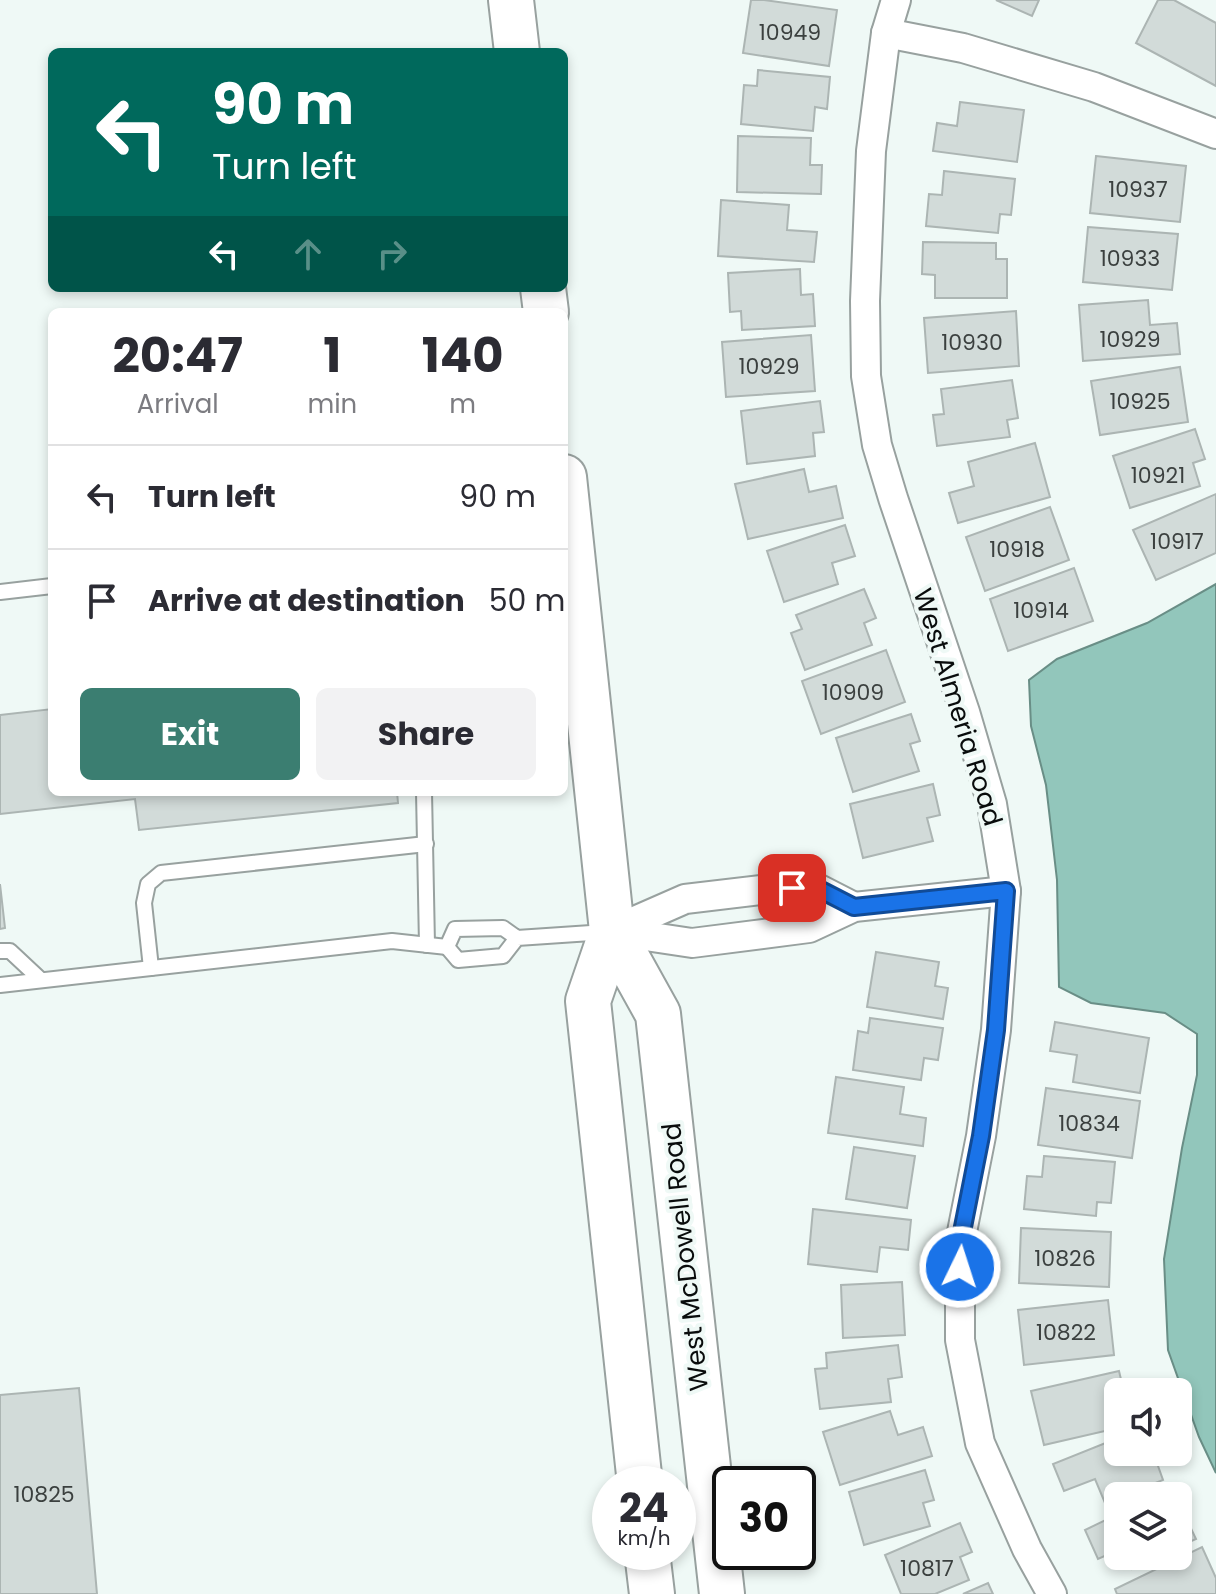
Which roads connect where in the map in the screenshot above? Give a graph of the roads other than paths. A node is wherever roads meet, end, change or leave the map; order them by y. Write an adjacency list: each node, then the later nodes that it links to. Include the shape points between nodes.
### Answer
1 (511, 0): 4 (main road)
2 (896, 0): 3 (street, West Almeria Road)
3 (886, 33): 5 (street, via 963,48 1094,87); 11 (street, West Almeria Road, via 871,151 866,376 877,445 992,804)
4 (517, 48)
5 (1216, 134)
6 (568, 515): 13 (main road, West McDowell Road)
7 (48, 586): 8 (lane)
8 (0, 592)
9 (424, 796): 10 (lane)
10 (426, 844): 15 (lane); 18 (lane, via 161,873 148,884 144,903)
11 (1006, 891): 12 (street); 25 (street, West Almeria Road, via 996,1030 960,1242 960,1340 980,1443)
12 (854, 907): 13 (street, via 809,928 692,943); 13 (street, via 815,887 769,889 685,899)
13 (612, 931): 14 (lane); 21 (main road, West McDowell Road, via 588,1001); 24 (main road, West McDowell Road, via 658,1014)
14 (517, 938): 16 (lane, via 503,928 455,929); 16 (lane, via 503,956 458,960)
15 (427, 945): 16 (lane); 18 (lane, via 392,941)
16 (447, 947)
17 (0, 951): 19 (lane, via 10,951)
18 (151, 968): 19 (lane)
19 (41, 980): 20 (lane)
20 (0, 985)
21 (638, 1466)
22 (649, 1570): 23 (main road)
23 (652, 1594)
24 (722, 1594)
25 (1052, 1594)

